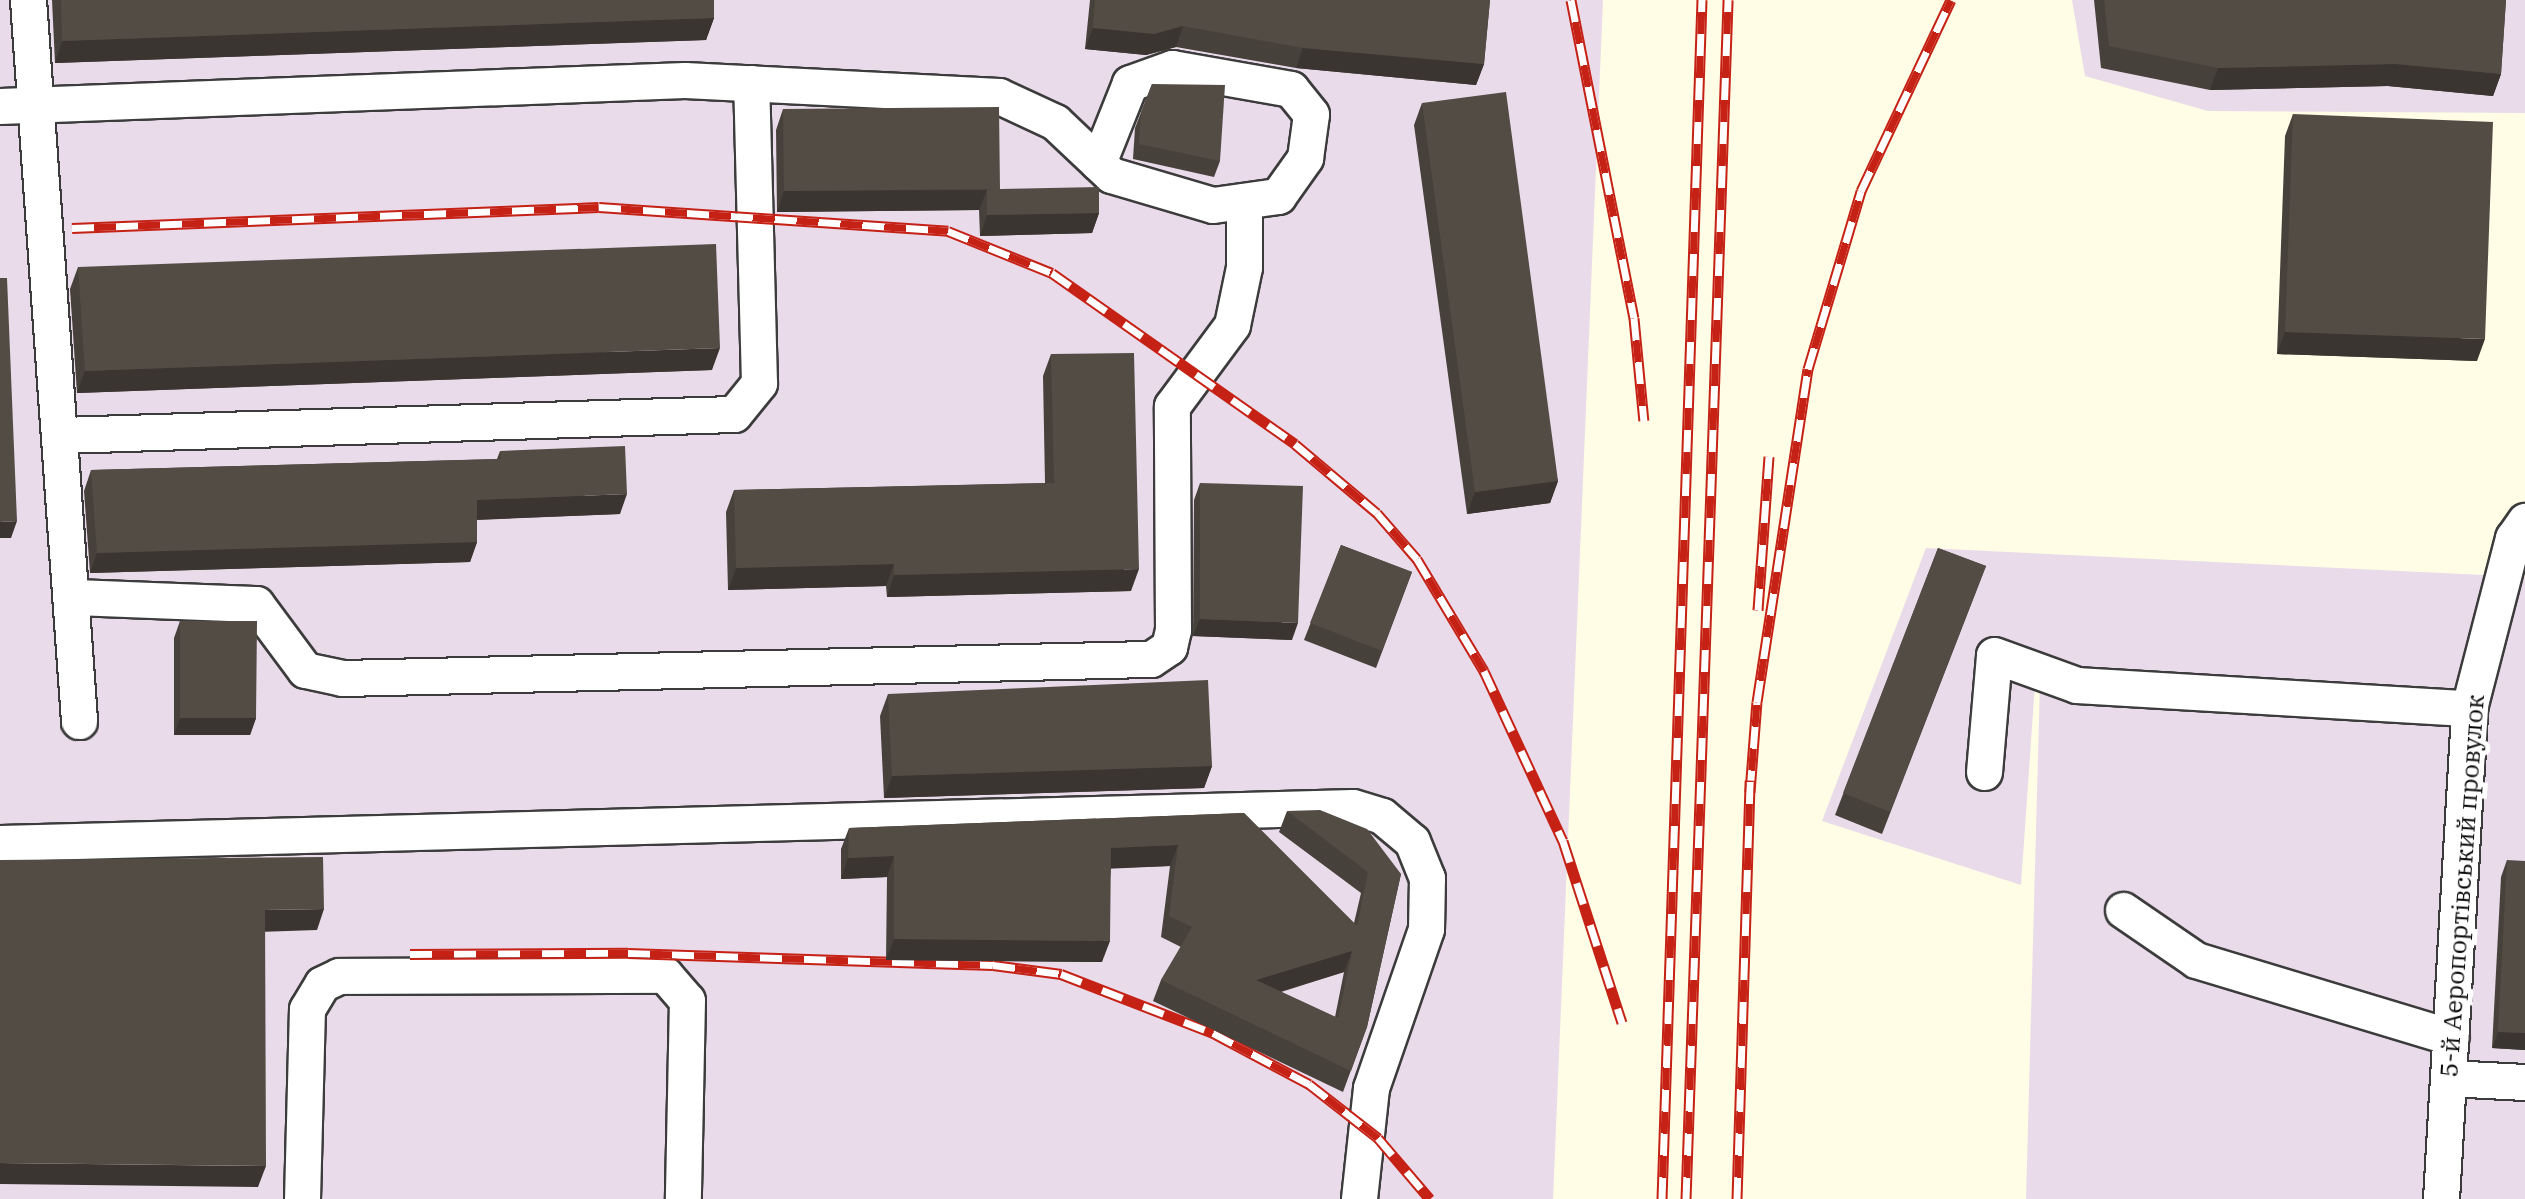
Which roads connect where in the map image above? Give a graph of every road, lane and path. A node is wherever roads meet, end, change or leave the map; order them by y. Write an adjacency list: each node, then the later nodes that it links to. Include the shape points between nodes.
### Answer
1 (28, 0): 3 (lane)
2 (751, 83): 3 (lane, via 685,80); 5 (lane, via 1000,96 1055,122); 7 (lane, via 759,383 734,414)
3 (38, 105): 4 (lane); 7 (lane)
4 (0, 106)
5 (1098, 163): 6 (lane, via 1111,174 1213,205); 6 (lane, via 1130,83 1172,68 1290,89 1311,114 1305,158 1278,196)
6 (1244, 200): 9 (lane, via 1244,266 1232,325 1172,406 1173,630 1169,646 1151,659 342,678 305,670 256,604)
7 (61, 436): 9 (lane)
8 (2525, 520): 10 (lane, 5-й Аеропортівський провулок, via 2513,538)
9 (73, 597): 11 (lane)
10 (2469, 708): 12 (lane, via 2077,685 1994,655); 15 (lane, 5-й Аеропортівський провулок)
11 (80, 721)
12 (1984, 772)
13 (0, 843): 20 (lane, via 1352,807 1382,816 1412,841 1427,878 1426,928 1371,1088)
14 (2123, 910): 15 (lane, via 2196,960)
15 (2451, 1037): 16 (lane, 5-й Аеропортівський провулок)
16 (2448, 1078): 17 (lane); 21 (lane, 5-й Аеропортівський провулок)
17 (2525, 1082)
18 (302, 1199): 19 (lane, via 307,1009 322,984 340,976 665,975 687,1000)
19 (682, 1199)
20 (1358, 1199)
21 (2441, 1199)

